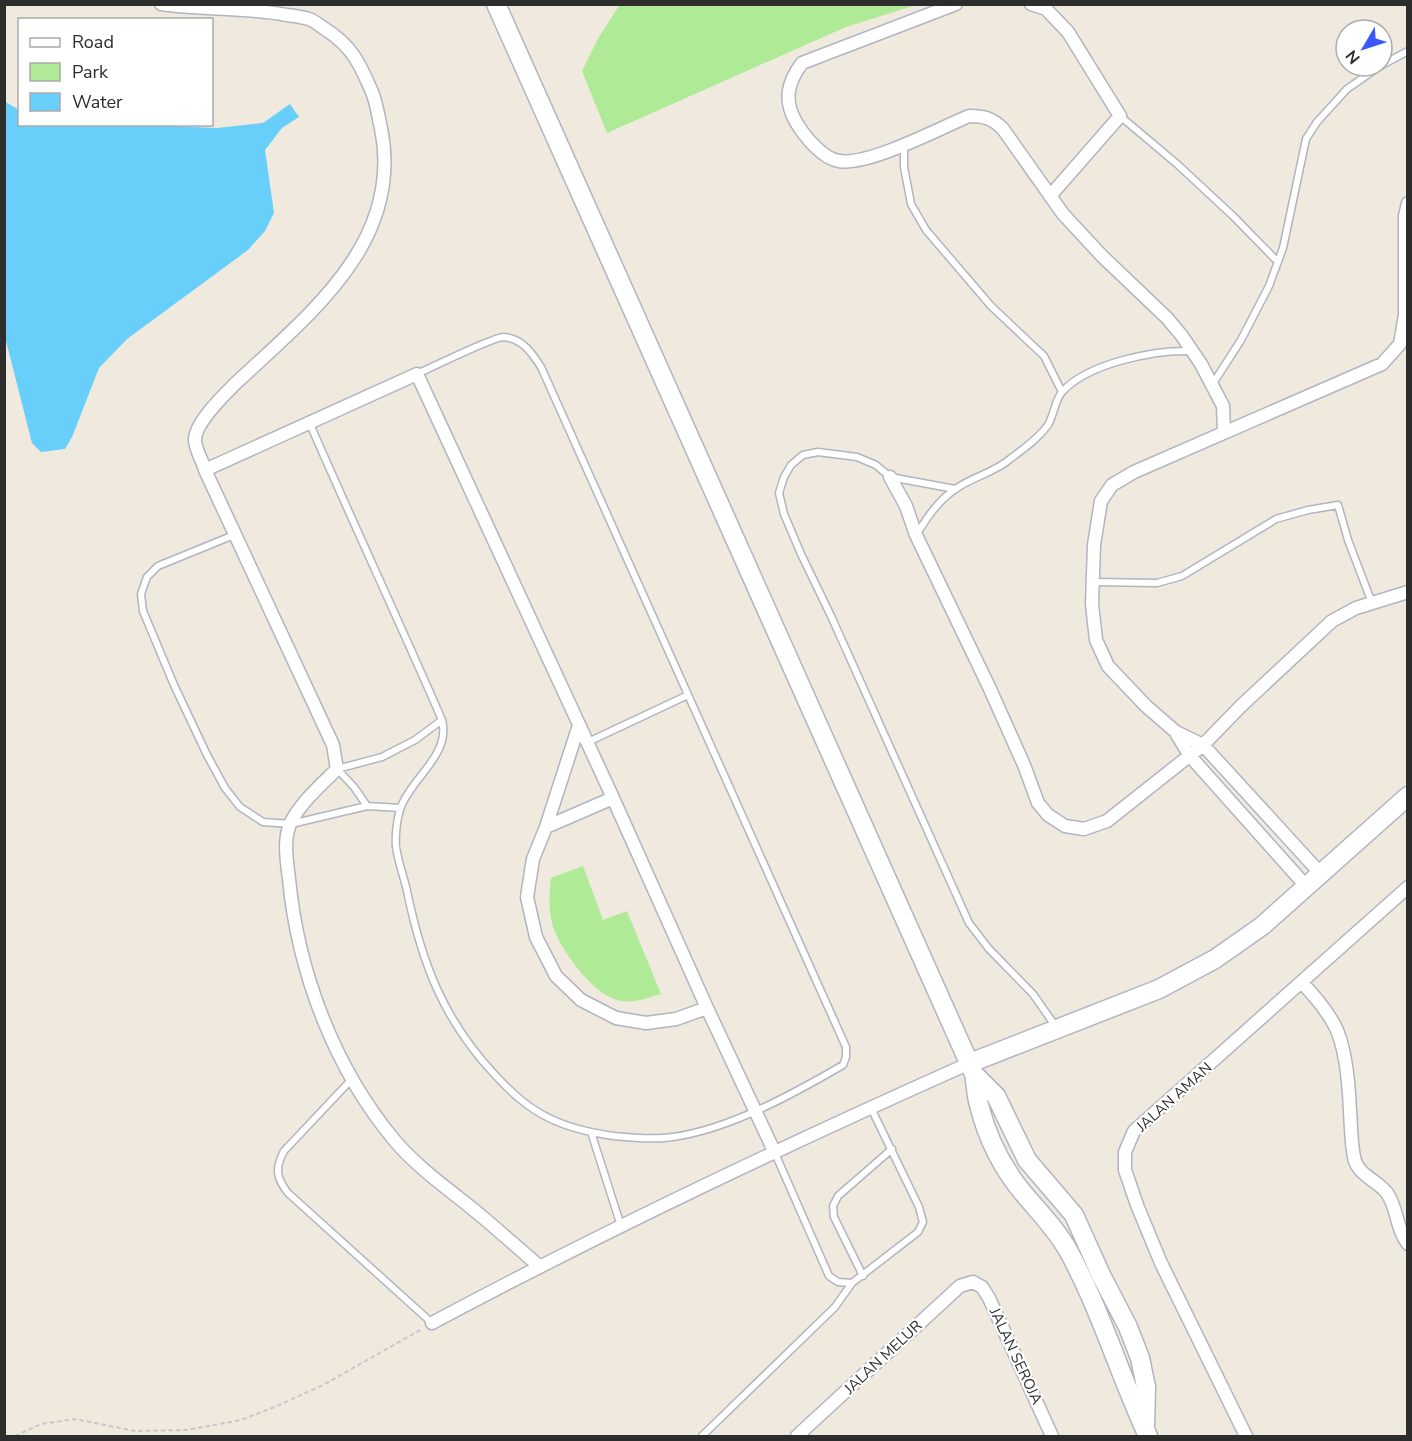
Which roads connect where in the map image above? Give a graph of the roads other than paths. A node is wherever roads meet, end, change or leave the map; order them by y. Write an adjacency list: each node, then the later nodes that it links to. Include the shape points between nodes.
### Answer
1 (160, 4): 5 (street, via 185,8)
2 (496, 4): 47 (street)
3 (956, 4): 8 (street, via 823,53 802,63 792,77 792,115 801,132 820,151 839,162 860,160)
4 (1031, 4): 7 (street, via 1046,9 1068,32)
5 (271, 8): 19 (street, via 310,19 342,40 359,62 375,101 384,143 383,186 373,224 351,266 221,398 201,425 195,440)
6 (1363, 78): 11 (lane, via 1347,89 1306,139)
7 (1120, 116): 9 (street); 11 (lane, via 1177,164)
8 (904, 144): 9 (street, via 969,116 982,116 1003,129); 16 (lane, via 911,204 926,230 992,306 1044,356)
9 (1050, 196): 13 (street, via 1101,256 1167,318)
10 (1407, 202): 12 (street)
11 (1278, 262): 15 (lane, via 1269,286)
12 (1406, 312): 18 (street, via 1400,344 1382,364)
13 (1192, 351): 15 (street); 16 (lane, via 1159,352 1111,363)
14 (417, 374): 17 (street); 27 (lane, via 501,337 518,341 530,350); 29 (street)
15 (1212, 385): 18 (street, via 1223,406)
16 (1062, 392): 21 (lane, via 1048,424 1034,440 1006,463)
17 (310, 424): 19 (street); 28 (lane)
18 (1224, 433): 24 (street, via 1112,485 1101,501)
19 (205, 470): 22 (street)
20 (890, 477): 21 (lane); 23 (street); 46 (lane, via 876,465 857,457 818,452 803,455 791,465 778,494 801,554 969,923 1033,994)
21 (955, 489): 23 (lane, via 933,509)
22 (234, 535): 34 (street, via 333,745); 39 (lane, via 158,566 147,577 141,594 143,611 225,788 240,807 263,822)
23 (916, 535): 33 (street, via 995,700 1038,803 1048,815 1065,826 1084,829 1107,821)
24 (1093, 582): 26 (lane, via 1157,583 1182,576 1276,519 1338,505); 30 (street, via 1096,640 1108,666)
25 (1407, 592): 26 (street)
26 (1372, 603): 32 (street, via 1332,621)
27 (688, 695): 31 (lane); 50 (lane, via 846,1047 843,1065)
28 (442, 720): 34 (lane, via 382,757); 38 (lane, via 442,743)
29 (579, 725): 31 (street); 40 (street)
30 (1176, 732): 32 (street); 33 (street)
31 (587, 742): 36 (street)
32 (1203, 746): 33 (street); 41 (street)
33 (1190, 756): 42 (street)
34 (337, 769): 37 (lane); 39 (street)
35 (1407, 796): 41 (street)
36 (613, 798): 40 (street); 45 (street)
37 (367, 806): 38 (lane); 39 (lane)
38 (400, 808): 51 (lane, via 396,847 412,912 437,989 456,1026 516,1097 549,1118)
39 (291, 824): 48 (street, via 286,857 293,918 308,975)
40 (546, 827): 45 (street, via 533,859 527,897 536,937 556,976 580,1000 616,1018 646,1023 676,1019)
41 (1321, 874): 42 (street)
42 (1306, 886): 46 (street, via 1262,926 1215,959 1159,989)
43 (1407, 887): 44 (street, JALAN AMAN)
44 (1301, 982): 55 (street, via 1327,1013 1341,1046 1354,1160 1388,1195); 66 (street, JALAN AMAN, via 1134,1131 1125,1152 1125,1170 1161,1263)
45 (707, 1008): 50 (street)
46 (1058, 1029): 47 (street)
47 (972, 1069): 49 (street); 58 (street, via 996,1096 1028,1160 1074,1215); 58 (street, via 978,1105 1001,1161)
48 (351, 1080): 56 (street, via 395,1141 423,1169); 61 (lane, via 284,1151 278,1162 280,1182)
49 (871, 1107): 52 (lane); 53 (street)
50 (754, 1111): 51 (lane, via 708,1130 672,1137); 53 (street)
51 (591, 1132): 54 (lane)
52 (892, 1149): 57 (lane, via 838,1196 833,1206 834,1217); 57 (lane, via 923,1222 918,1232)
53 (774, 1151): 54 (street); 60 (lane, via 829,1276 838,1282)
54 (621, 1226): 56 (street)
55 (1407, 1244)
56 (539, 1266): 61 (street)
57 (863, 1276): 60 (lane)
58 (1093, 1280): 62 (street, via 1098,1310 1118,1368); 62 (street, via 1115,1301 1140,1358 1146,1387)
59 (973, 1282): 64 (street, JALAN MELUR, via 960,1286); 65 (street, JALAN SEROJA, via 989,1298)
60 (852, 1283): 63 (lane, via 835,1307)
61 (432, 1323)
62 (1146, 1432)
63 (702, 1437)
64 (797, 1437)
65 (1052, 1437)
66 (1246, 1437)

